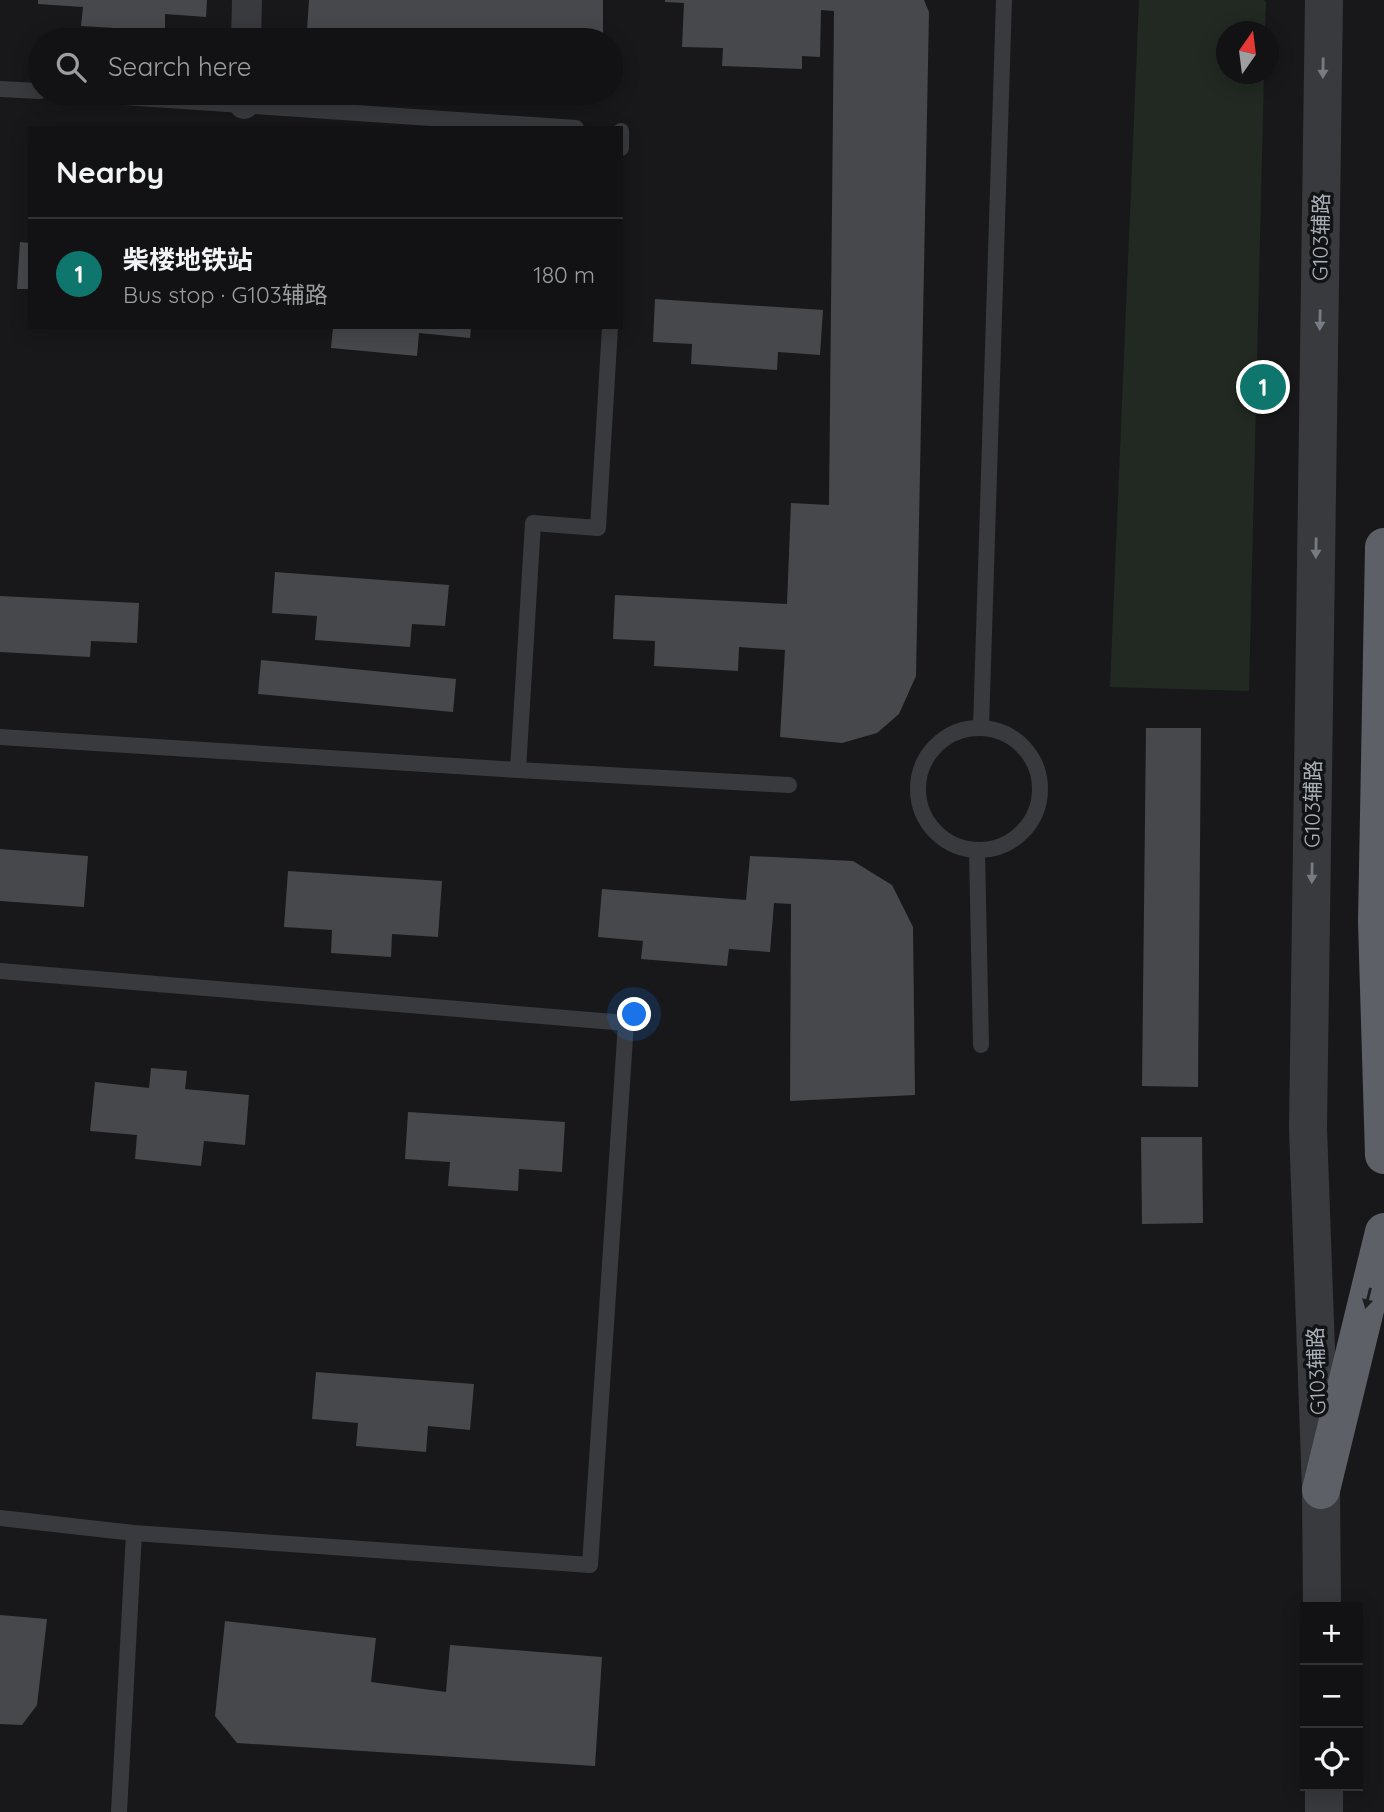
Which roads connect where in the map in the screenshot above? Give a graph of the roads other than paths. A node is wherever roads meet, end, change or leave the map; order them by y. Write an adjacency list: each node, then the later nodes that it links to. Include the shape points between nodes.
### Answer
1 (247, 0): 4 (street)
2 (1004, 0): 11 (lane)
3 (1324, 0): 20 (street, G103辅路, one-way to 20, via 1308,1128)
4 (246, 28)
5 (0, 89): 6 (lane)
6 (28, 90)
7 (321, 105): 8 (lane)
8 (554, 126)
9 (610, 329): 13 (lane, via 598,528 533,523)
10 (1384, 547): 18 (highway, via 1377,922)
11 (981, 727): 15 (lane, via 944,737 930,751 917,787 928,823 941,837); 15 (lane, via 1002,731 1021,743 1034,760 1040,802 1032,822 1017,838 998,848)
12 (0, 737): 13 (lane)
13 (518, 770): 14 (lane)
14 (789, 785)
15 (977, 851): 17 (lane)
16 (0, 971): 22 (lane, via 626,1023 590,1565)
17 (981, 1045)
18 (1384, 1155)
19 (1384, 1232): 20 (highway, one-way to 20)
20 (1321, 1490): 23 (street, G103辅路)
21 (0, 1518): 22 (lane)
22 (134, 1533): 25 (lane)
23 (1322, 1602)
24 (1324, 1791): 26 (street)
25 (119, 1812)
26 (1324, 1812)

